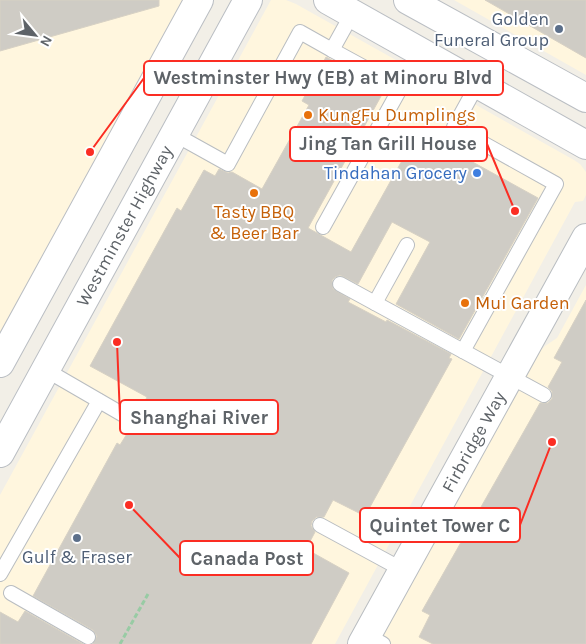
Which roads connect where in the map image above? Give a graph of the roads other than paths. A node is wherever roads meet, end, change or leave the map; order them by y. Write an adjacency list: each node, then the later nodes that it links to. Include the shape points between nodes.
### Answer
1 (199, 0): 19 (street)
2 (248, 0): 11 (street, Westminster Highway)
3 (328, 0): 5 (street)
4 (408, 0): 10 (street)
5 (352, 14): 6 (lane); 7 (street)
6 (332, 50): 9 (lane); 11 (lane, via 300,32 228,164)
7 (420, 53): 8 (street); 9 (lane)
8 (477, 85): 12 (street); 18 (lane, via 454,127 556,184)
9 (400, 87): 13 (lane)
10 (586, 98)
11 (174, 134): 20 (street, Westminster Highway)
12 (586, 145)
13 (323, 227)
14 (586, 238): 21 (street, Firbridge Way)
15 (407, 245): 17 (lane)
16 (340, 284): 17 (lane)
17 (375, 303): 18 (lane)
18 (463, 351): 21 (lane)
19 (0, 363)
20 (46, 370): 23 (lane); 25 (street, Westminster Highway)
21 (510, 376): 22 (lane); 27 (street, Firbridge Way)
22 (544, 395)
23 (99, 401): 24 (lane); 28 (lane)
24 (134, 421)
25 (0, 453)
26 (320, 525): 27 (lane)
27 (403, 570): 32 (street, Firbridge Way)
28 (0, 574)
29 (0, 579): 30 (lane, via 6,583)
30 (6, 594): 31 (lane)
31 (88, 637)
32 (371, 641)

